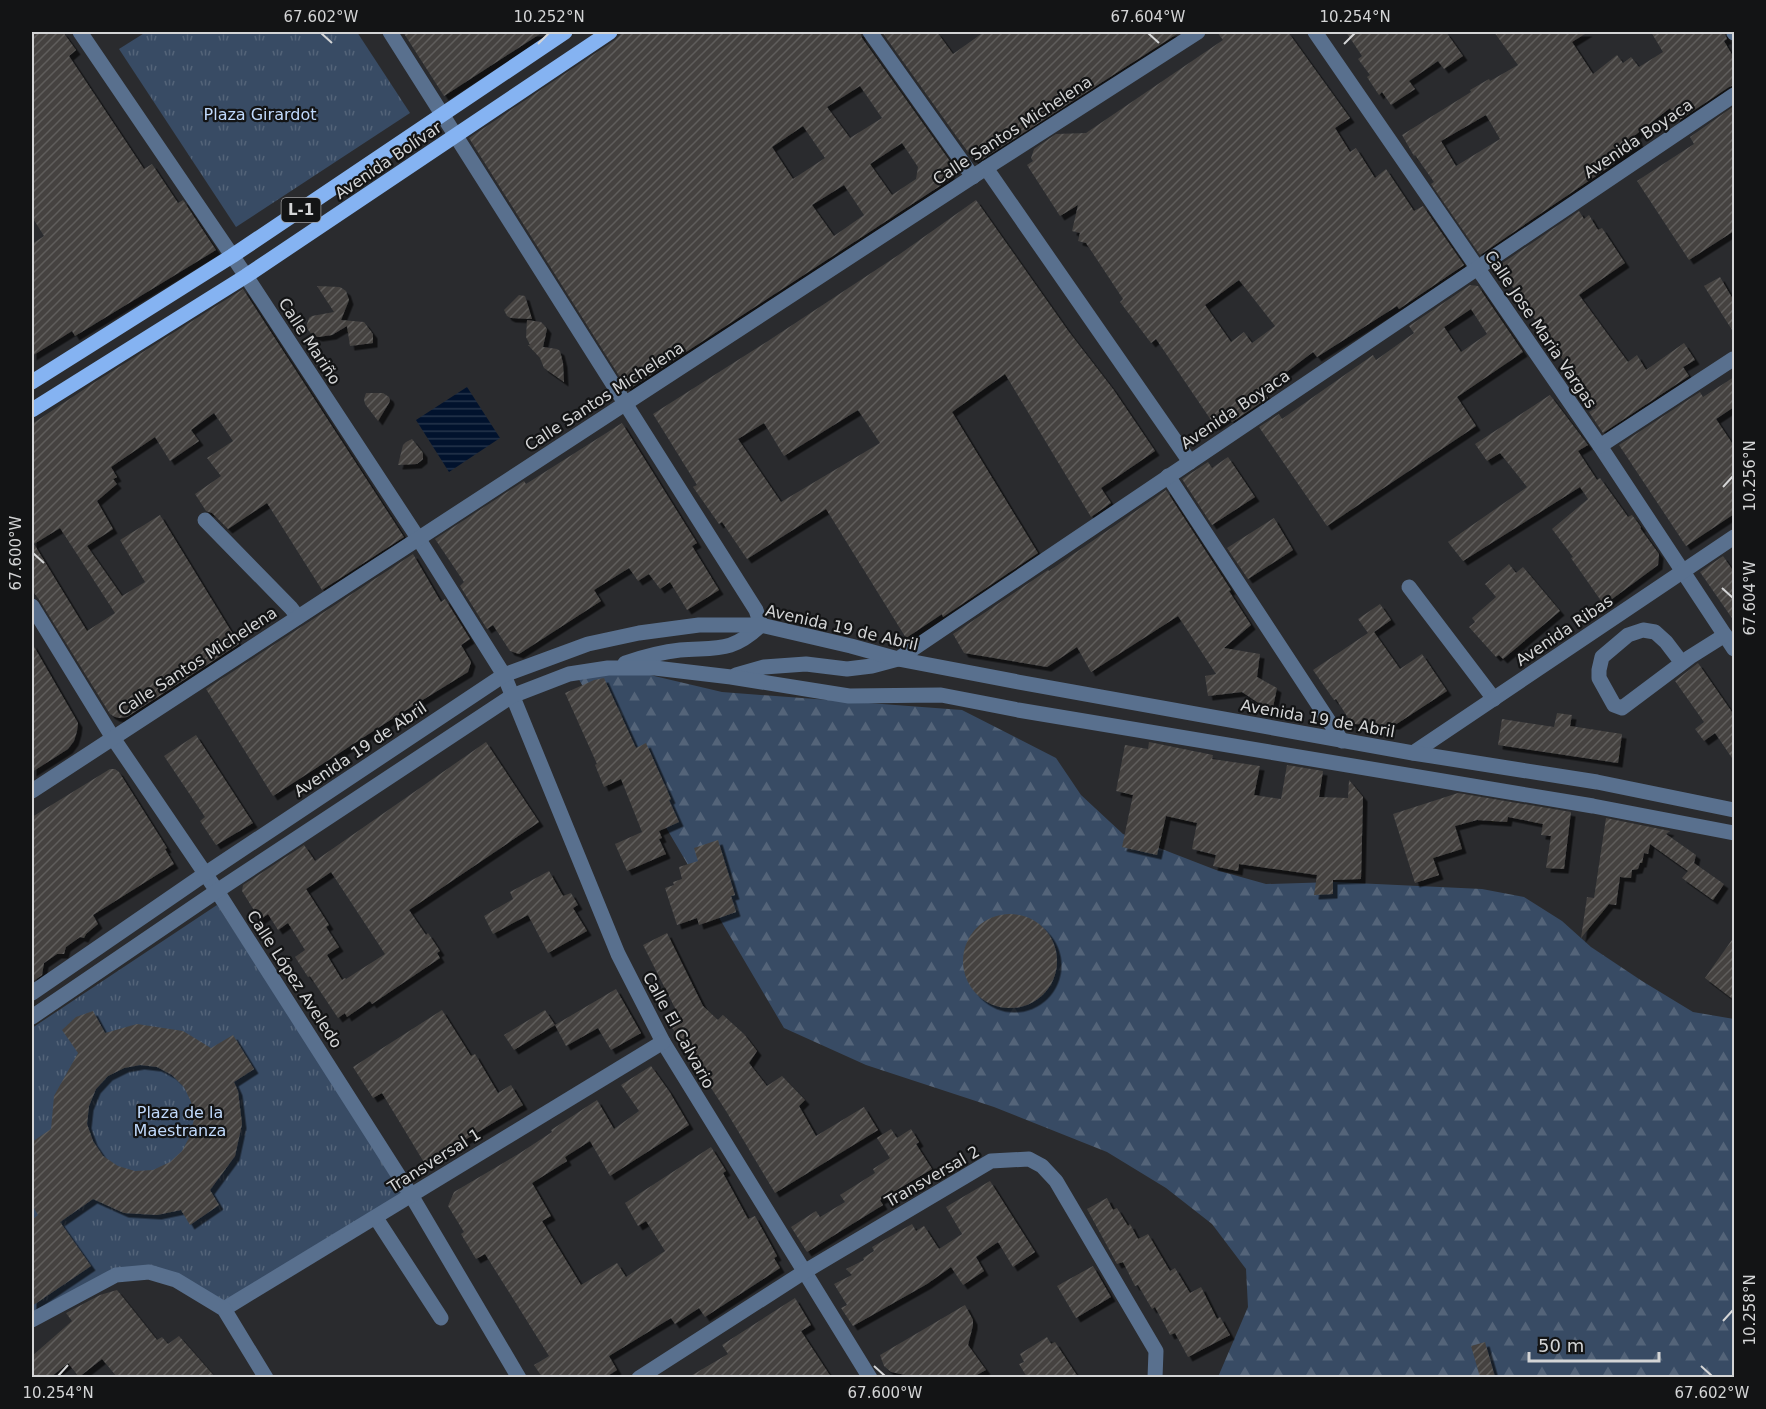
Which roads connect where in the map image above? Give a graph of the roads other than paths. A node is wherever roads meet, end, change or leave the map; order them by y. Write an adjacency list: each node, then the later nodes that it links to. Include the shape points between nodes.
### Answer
1 (80, 32): 13 (street, Calle Mariño)
2 (390, 32): 9 (street)
3 (610, 32): 10 (main road, Avenida Bolívar / L-1)
4 (870, 32): 12 (street)
5 (1198, 32): 11 (street, Calle Santos Michelena)
6 (1315, 32): 14 (street, Calle Jose Maria Vargas)
7 (559, 33): 9 (main road, Avenida Bolívar / L-1)
8 (1734, 95): 14 (street, Avenida Boyaca)
9 (442, 115): 10 (street); 13 (main road, Avenida Bolívar / L-1)
10 (456, 136): 15 (main road, Avenida Bolívar / L-1); 18 (street)
11 (986, 168): 12 (street, Calle Santos Michelena); 21 (street)
12 (973, 177): 18 (street, Calle Santos Michelena)
13 (232, 256): 15 (street, Calle Mariño); 17 (main road, Avenida Bolívar / L-1)
14 (1478, 267): 20 (street, Calle Jose Maria Vargas); 21 (street, Avenida Boyaca)
15 (246, 276): 19 (main road, Avenida Bolívar / L-1); 25 (street, Calle Mariño)
16 (1733, 359): 20 (street)
17 (32, 382)
18 (625, 404): 25 (street, Calle Santos Michelena); 30 (street, via 756,610)
19 (32, 410)
20 (1600, 446): 26 (street, Calle Jose Maria Vargas)
21 (1190, 462): 22 (street, Avenida Boyaca)
22 (1168, 476): 33 (street, Avenida Boyaca); 41 (street)
23 (206, 520): 29 (street)
24 (1734, 537): 26 (street, Avenida Ribas)
25 (418, 538): 29 (street, Calle Santos Michelena); 36 (street, Calle Mariño)
26 (1683, 571): 31 (street, Calle Jose Maria Vargas); 39 (street, Avenida Ribas)
27 (1408, 586): 39 (street)
28 (32, 606): 40 (street, Calle López Aveledo)
29 (298, 617): 40 (street, Calle Santos Michelena)
30 (761, 625): 33 (street, Avenida 19 de Abril); 35 (street, via 737,644 653,654); 36 (street, Avenida 19 de Abril, via 699,625 639,633 588,644)
31 (1725, 635): 32 (street, Calle Jose Maria Vargas); 34 (street)
32 (1734, 649)
33 (898, 659): 37 (street, Avenida Boyaca, via 847,669 806,664 764,667); 41 (street, Avenida 19 de Abril)
34 (1682, 663): 34 (street, via 1655,632 1643,630 1628,635 1602,657 1599,678 1614,705 1622,708)
35 (608, 668): 37 (street, via 655,668); 38 (street, via 569,674)
36 (504, 675): 38 (street, Calle El Calvario); 46 (street, Avenida 19 de Abril)
37 (731, 677): 45 (street, via 849,696 941,695)
38 (512, 696): 47 (street); 50 (street, Calle El Calvario, via 618,954)
39 (1494, 699): 42 (street, Avenida Ribas)
40 (113, 738): 43 (street, Calle Santos Michelena); 46 (street, Calle López Aveledo)
41 (1342, 741): 42 (street, Avenida 19 de Abril)
42 (1413, 753): 44 (street, Avenida 19 de Abril, via 1597,782)
43 (32, 791)
44 (1734, 810)
45 (1734, 833)
46 (205, 874): 47 (street, Calle López Aveledo); 48 (street, Avenida 19 de Abril)
47 (217, 891): 49 (street); 51 (street, Calle López Aveledo)
48 (32, 993)
49 (32, 1017)
50 (663, 1042): 51 (street, Transversal 1); 53 (street, Calle El Calvario)
51 (411, 1195): 52 (street, Transversal 1); 58 (street, Calle López Aveledo)
52 (376, 1218): 54 (street, Transversal 1); 55 (street)
53 (804, 1272): 59 (street, Transversal 2); 60 (street, Calle El Calvario); 61 (street, Transversal 2, via 991,1161 1029,1160 1042,1166 1056,1181 1156,1351)
54 (224, 1309): 56 (street, via 176,1280 149,1272 131,1273 116,1275); 57 (street)
55 (441, 1318)
56 (32, 1320)
57 (266, 1377)
58 (519, 1377)
59 (639, 1377)
60 (870, 1377)
61 (1155, 1377)

